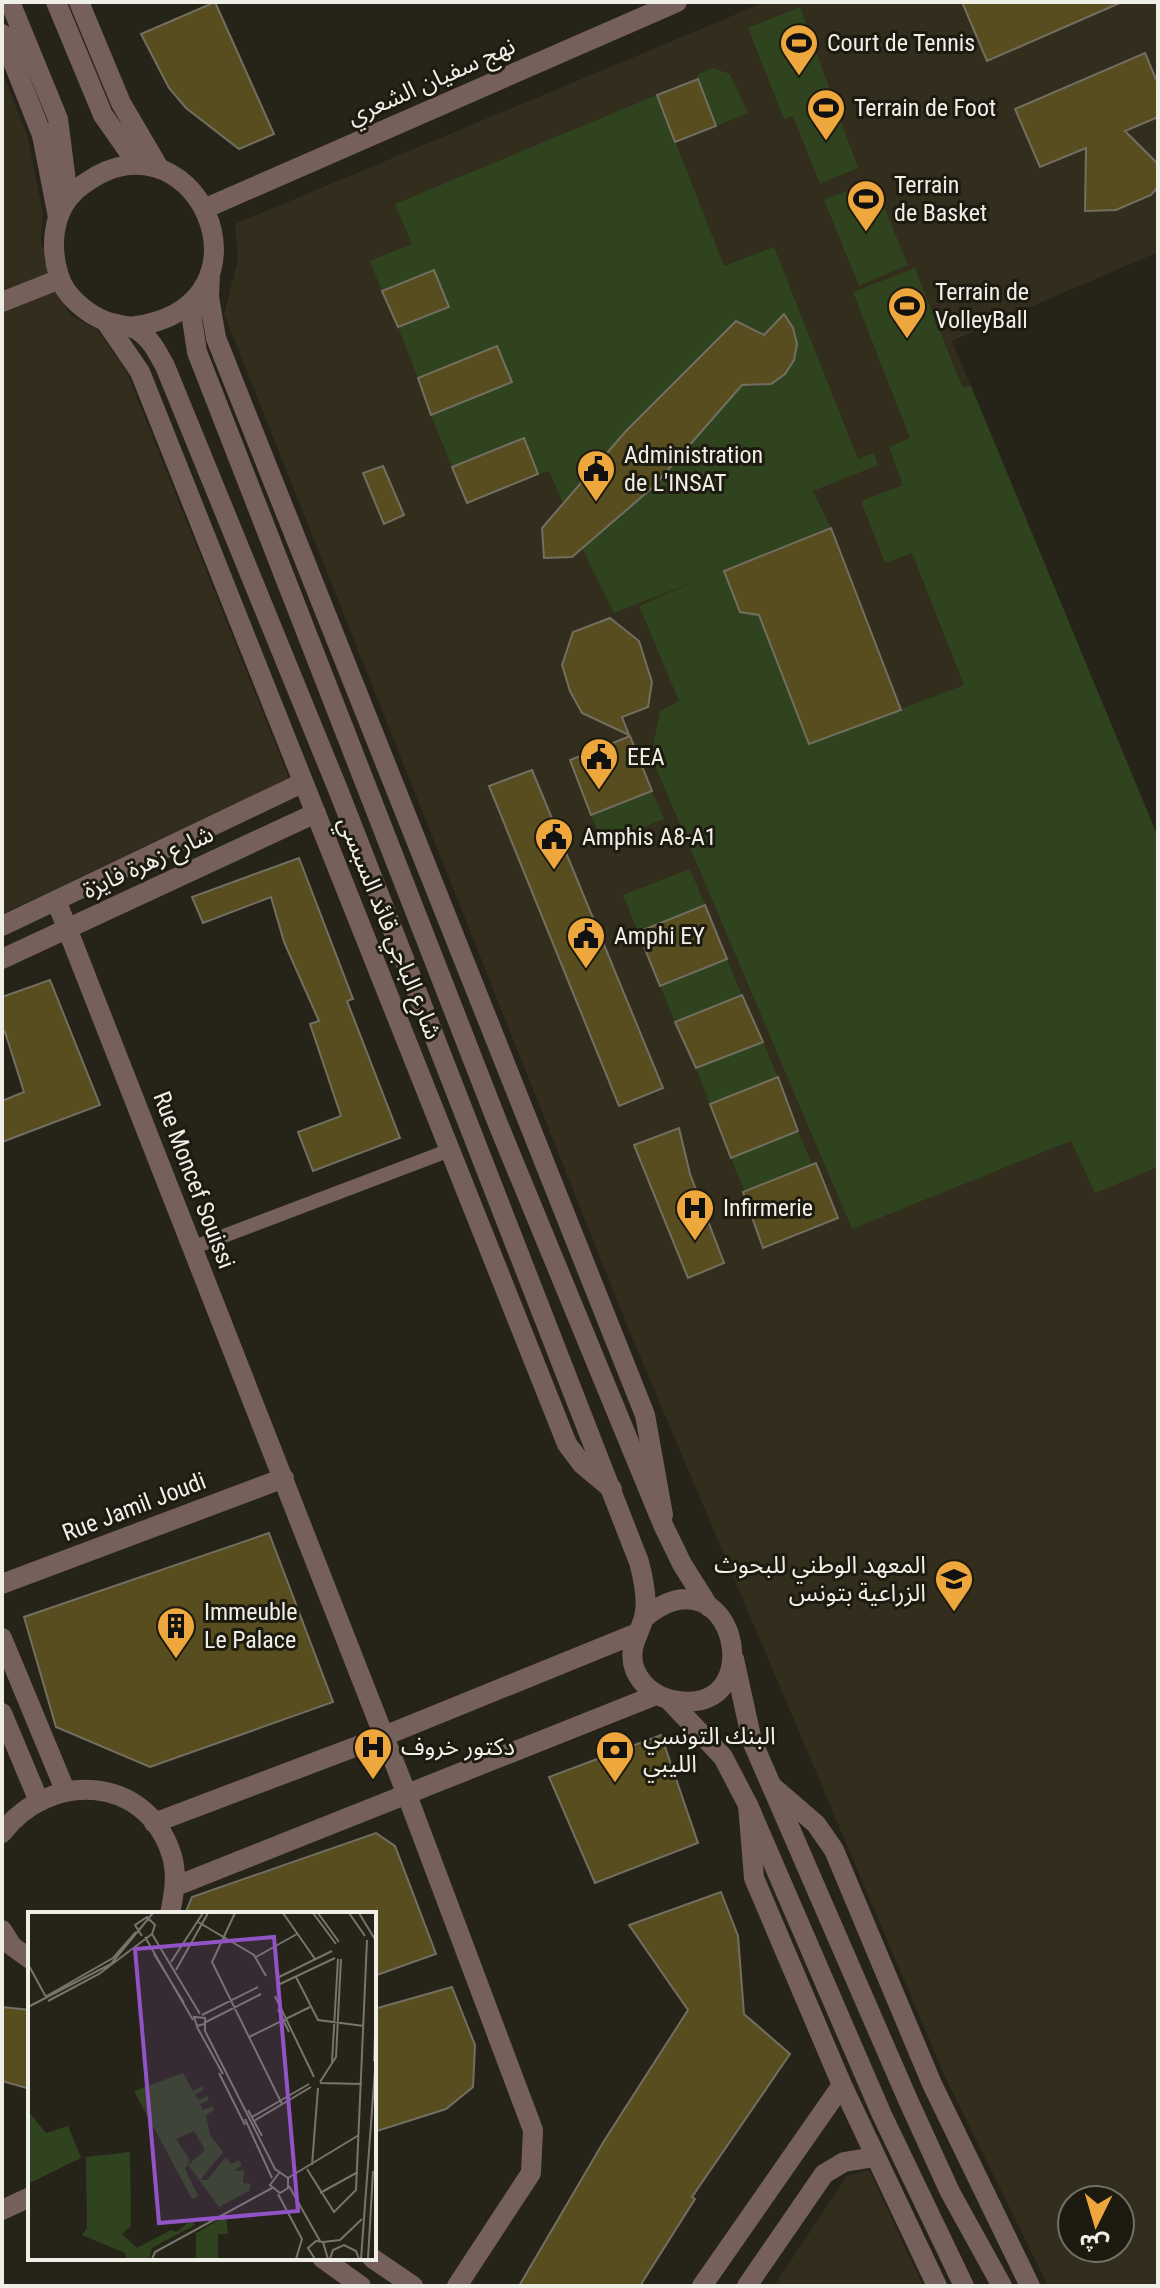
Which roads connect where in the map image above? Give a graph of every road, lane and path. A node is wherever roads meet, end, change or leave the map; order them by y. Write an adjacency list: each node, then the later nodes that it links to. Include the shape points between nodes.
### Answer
1 (10, 2): 7 (street, via 58,119)
2 (56, 2): 6 (street, via 99,106)
3 (79, 2): 6 (street)
4 (677, 2): 8 (street, نهج سفيان الشعري)
5 (2, 34): 9 (street, via 42,135)
6 (148, 166): 7 (street, via 99,172); 8 (street, via 186,184)
7 (68, 197): 9 (street)
8 (206, 208): 10 (street, via 215,240)
9 (58, 217): 11 (street, via 52,248)
10 (210, 274): 12 (street); 26 (street, via 216,338 645,1415)
11 (60, 279): 13 (street); 14 (street, via 78,305)
12 (198, 296): 15 (street, via 156,324); 26 (street, via 192,319 197,352 498,1124)
13 (2, 302)
14 (106, 322): 15 (street); 16 (street, شارع الباجي قائد السبسي, via 140,372)
15 (130, 327): 25 (street, via 154,345 165,366 339,792)
16 (302, 783): 17 (street, شارع الباجي قائد السبسي); 18 (street, شارع زهرة فايزة)
17 (316, 813): 20 (street, شارع زهرة فايزة); 22 (street, شارع الباجي قائد السبسي)
18 (56, 900): 19 (street, شارع زهرة فايزة); 20 (street, Rue Moncef Souissi)
19 (2, 926)
20 (68, 927): 21 (street, شارع زهرة فايزة); 23 (street, Rue Moncef Souissi)
21 (2, 959)
22 (450, 1150): 23 (street); 25 (street, شارع الباجي قائد السبسي, via 567,1444)
23 (192, 1248): 24 (street, Rue Moncef Souissi)
24 (284, 1478): 27 (street, Rue Jamil Joudi); 34 (street, Rue Moncef Souissi)
25 (612, 1489): 29 (street, via 643,1577)
26 (664, 1527): 28 (street)
27 (2, 1584)
28 (709, 1607): 29 (street, via 674,1601 658,1607); 31 (street, via 731,1633)
29 (639, 1626): 32 (street, via 632,1651 635,1668 643,1683); 34 (street)
30 (2, 1638): 36 (street)
31 (734, 1659): 32 (street, via 726,1680 701,1700); 35 (street, via 745,1719)
32 (662, 1698): 37 (street); 39 (street, via 723,1757)
33 (2, 1713): 38 (street)
34 (384, 1736): 37 (street, Rue Moncef Souissi); 40 (street)
35 (773, 1787): 59 (street, via 950,2192); 60 (street, via 816,1824 834,1850 932,2084)
36 (65, 1790): 38 (street); 40 (street, via 98,1790 129,1801)
37 (407, 1795): 42 (street); 54 (street, Rue Moncef Souissi, via 533,2130 531,2173)
38 (38, 1799): 41 (street)
39 (748, 1805): 46 (street, via 754,1878); 58 (street, via 882,2115)
40 (154, 1823): 42 (street, via 171,1852)
41 (2, 1833)
42 (176, 1886): 43 (street)
43 (170, 1912)
44 (5, 1942): 45 (street)
45 (28, 1958)
46 (842, 2085): 47 (street); 55 (street)
47 (875, 2157): 56 (street, via 844,2162 824,2174); 57 (street)
48 (28, 2198): 49 (street)
49 (2, 2210)
50 (325, 2260): 52 (street)
51 (375, 2260): 53 (street)
52 (361, 2286)
53 (413, 2286)
54 (457, 2286)
55 (702, 2286)
56 (747, 2286)
57 (937, 2286)
58 (964, 2286)
59 (1002, 2286)
60 (1030, 2286)

